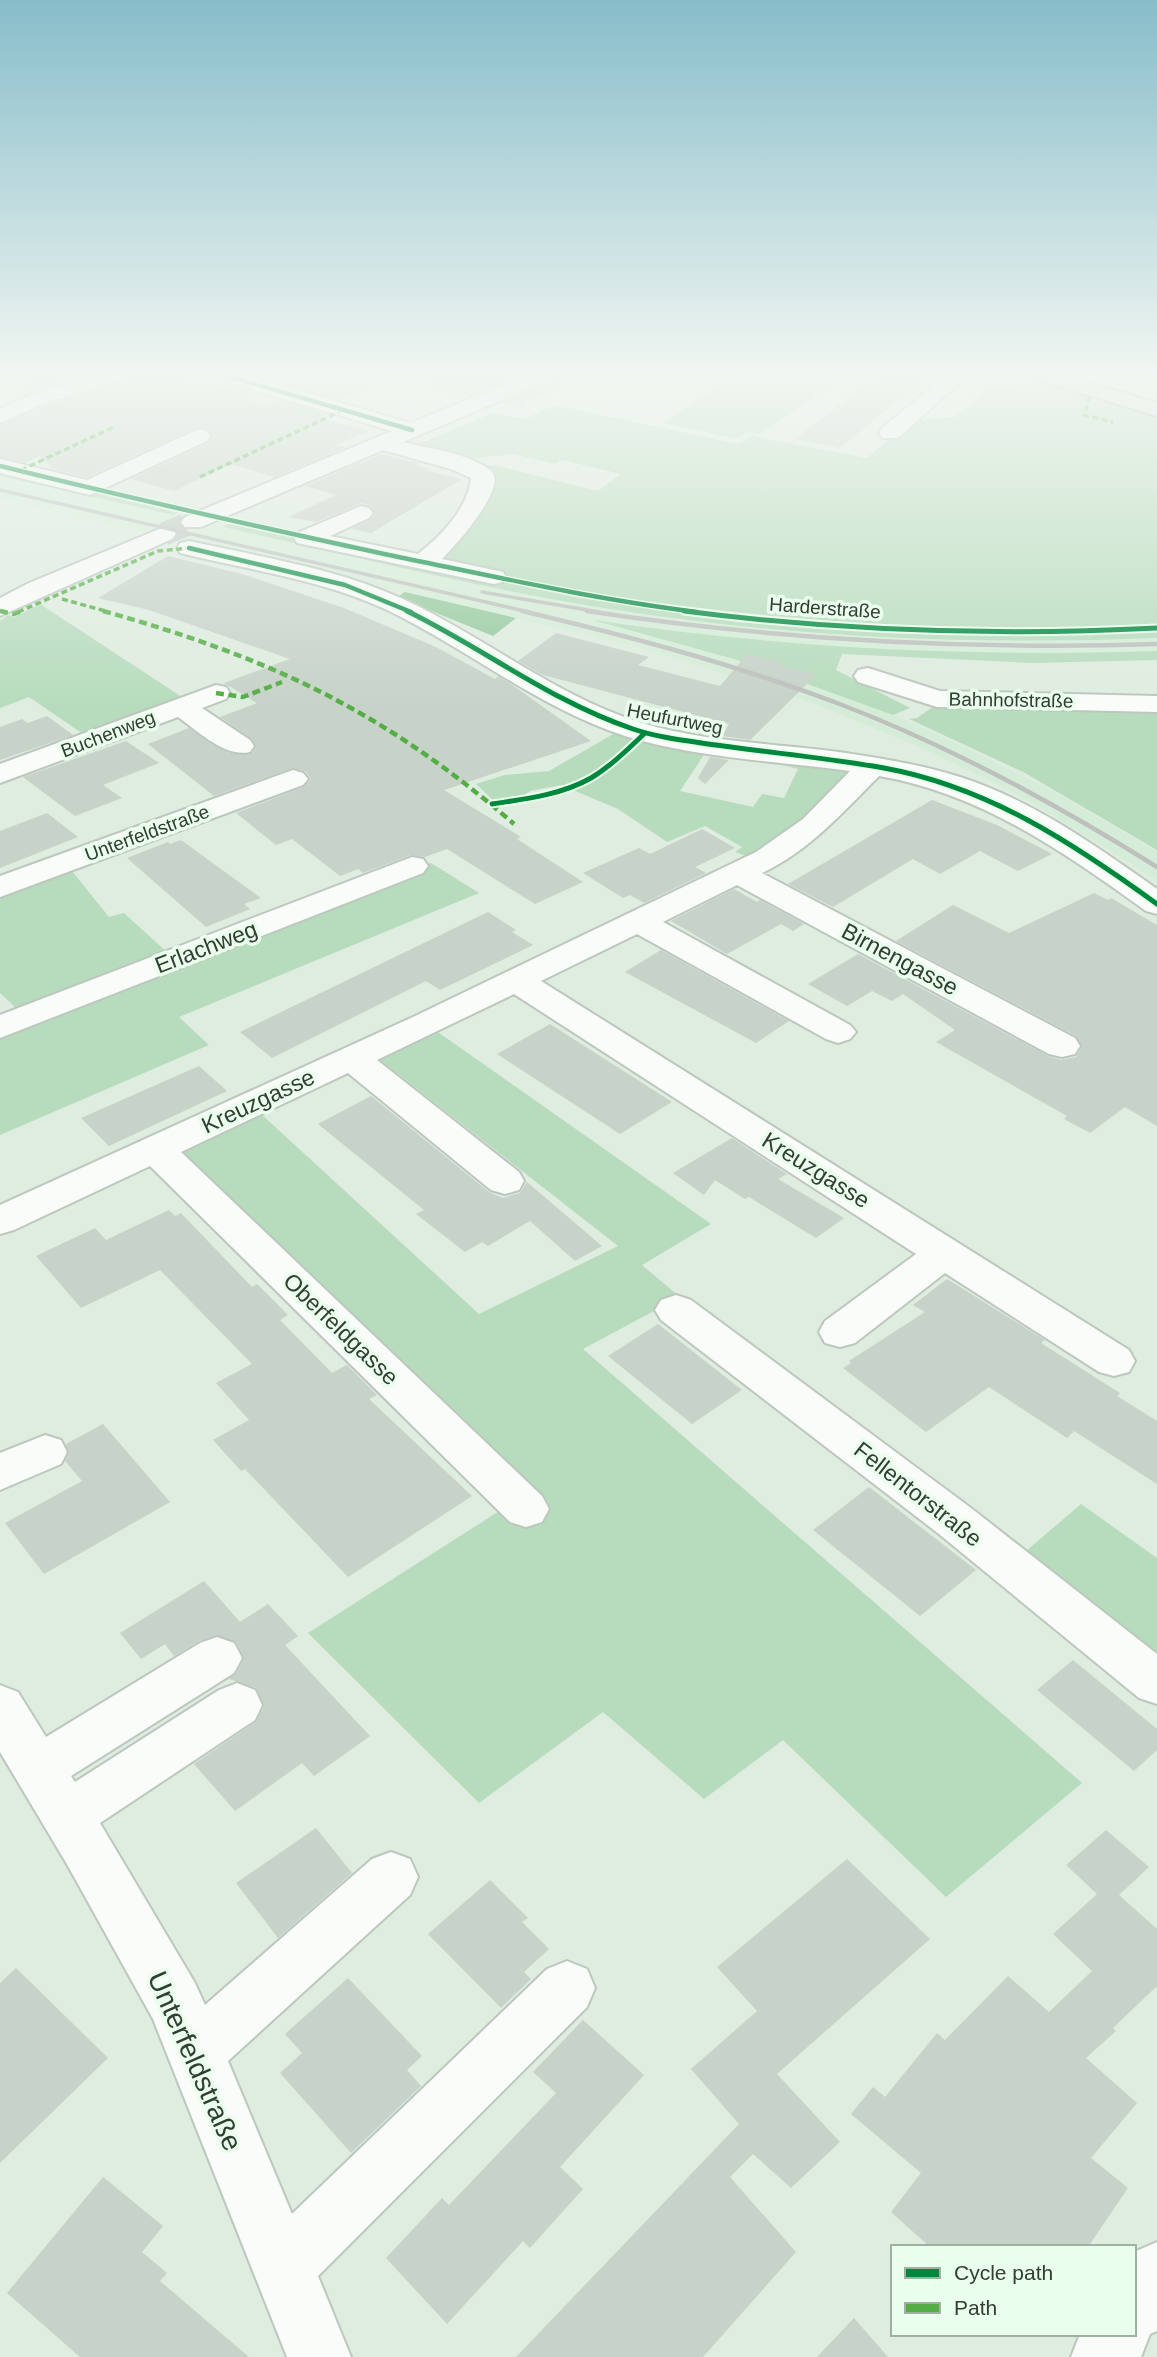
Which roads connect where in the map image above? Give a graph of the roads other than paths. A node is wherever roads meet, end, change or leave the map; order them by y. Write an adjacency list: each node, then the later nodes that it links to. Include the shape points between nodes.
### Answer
1 (295, 485): 15 (street, Heufurtweg, via 191,535 364,591 452,634 591,713 635,730)
2 (482, 485): 6 (street, via 456,528)
3 (361, 513): 6 (street, via 306,538)
4 (164, 534): 9 (street)
5 (108, 540): 8 (street)
6 (424, 562): 7 (street)
7 (494, 577)
8 (0, 589)
9 (0, 608)
10 (868, 676): 12 (street, Bahnhofstraße, via 937,699)
11 (216, 693): 13 (street, Buchenweg)
12 (1157, 704)
13 (180, 706): 14 (street); 16 (street, Buchenweg)
14 (240, 746)
15 (871, 767): 19 (street, Kreuzgasse, via 793,842); 21 (street, Heufurtweg, via 939,780 991,802 1075,849)
16 (0, 774)
17 (293, 779): 20 (street, Unterfeldstraße)
18 (412, 866): 24 (street, Erlachweg)
19 (738, 873): 22 (street, Kreuzgasse); 26 (street, Birnengasse)
20 (0, 887)
21 (1157, 904)
22 (638, 921): 23 (street, Kreuzgasse); 25 (street)
23 (516, 980): 27 (street, Kreuzgasse); 31 (street, Kreuzgasse)
24 (0, 1027)
25 (838, 1032)
26 (1062, 1046)
27 (352, 1058): 28 (street, Kreuzgasse); 29 (street)
28 (155, 1149): 30 (street, Kreuzgasse); 37 (street, Oberfeldgasse)
29 (505, 1181)
30 (0, 1222)
31 (945, 1252): 33 (street); 34 (street, Kreuzgasse)
32 (676, 1310): 39 (street, Fellentorstraße, via 955,1521)
33 (840, 1332)
34 (1114, 1361)
35 (45, 1452): 36 (street)
36 (0, 1473)
37 (526, 1509)
38 (217, 1658): 42 (street)
39 (1157, 1683)
40 (237, 1705): 43 (street)
41 (0, 1707): 42 (street, Unterfeldstraße)
42 (38, 1769): 43 (street, Unterfeldstraße)
43 (67, 1816): 46 (street, Unterfeldstraße, via 175,2004)
44 (391, 1877): 46 (street)
45 (567, 1988): 47 (street)
46 (195, 2052): 47 (street, Unterfeldstraße)
47 (282, 2267): 51 (street, Unterfeldstraße)
48 (1157, 2274): 49 (street)
49 (1136, 2306)
50 (1117, 2336): 52 (street)
51 (315, 2354)
52 (1102, 2357)

